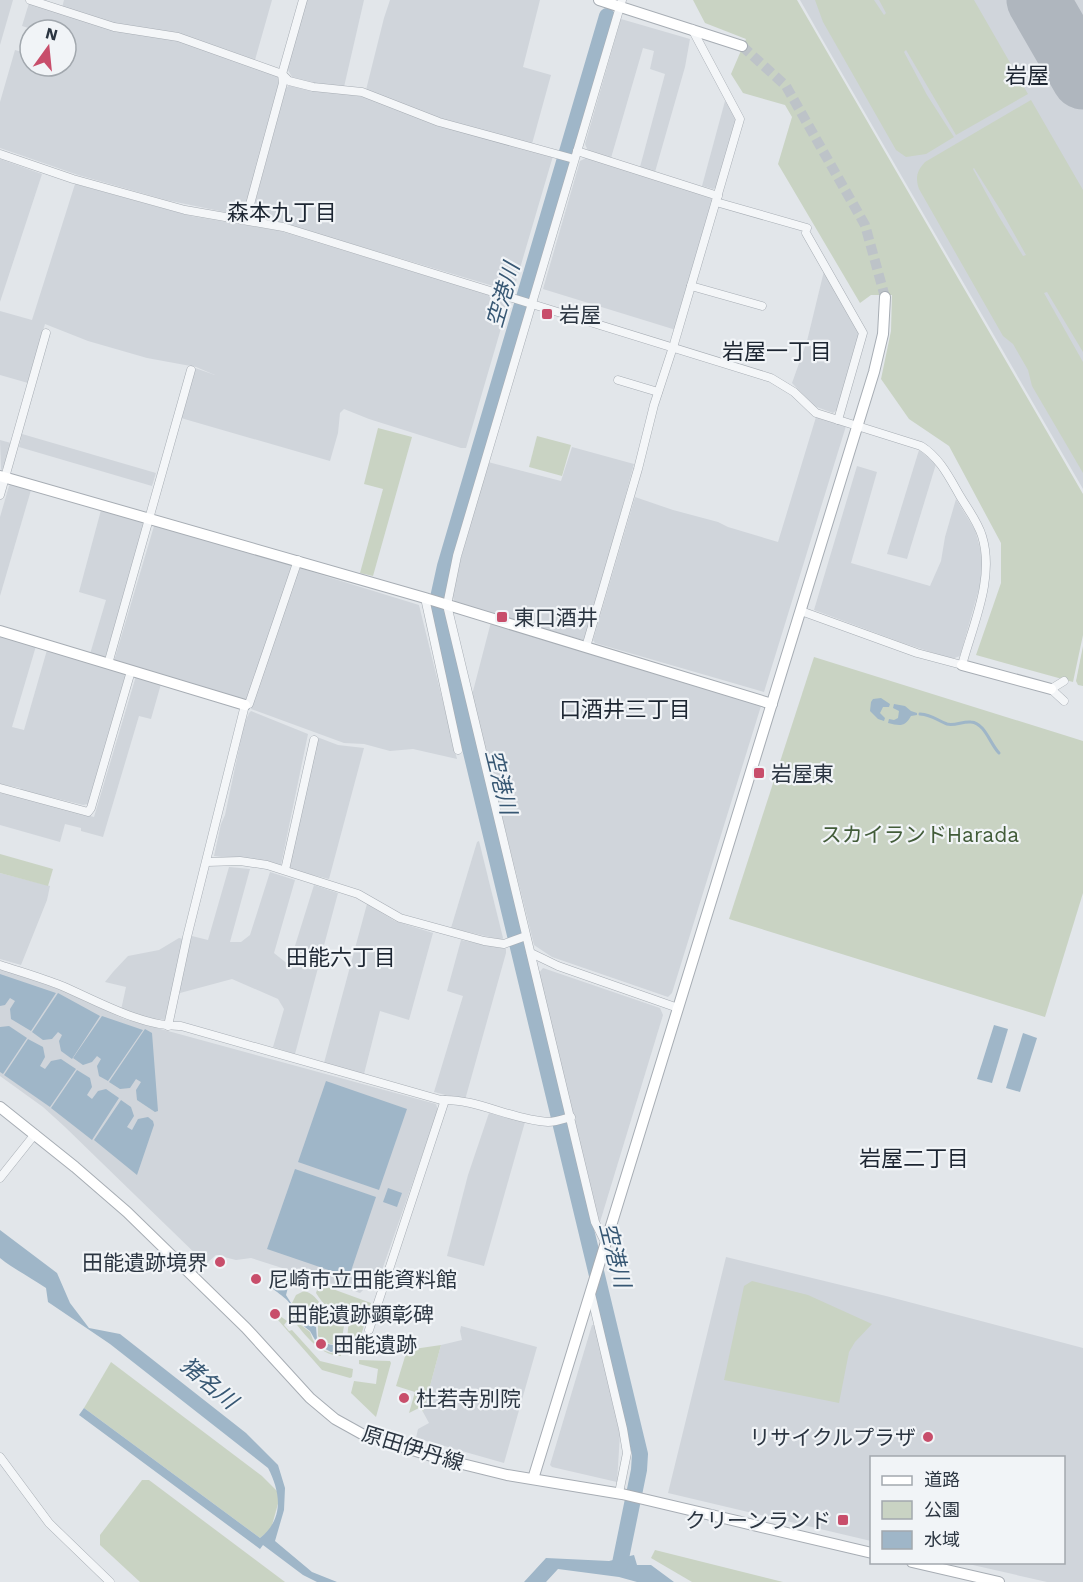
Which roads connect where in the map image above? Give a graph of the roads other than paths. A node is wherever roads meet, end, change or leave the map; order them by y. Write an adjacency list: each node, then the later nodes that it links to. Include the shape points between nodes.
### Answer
1 (30, 0): 7 (street, via 114,27 178,37)
2 (303, 0): 7 (street)
3 (599, 0): 4 (street)
4 (621, 3): 5 (street); 9 (street)
5 (691, 28): 6 (street); 10 (street, via 741,119)
6 (742, 46)
7 (282, 74): 9 (street, via 289,81 362,92 439,123); 11 (street, via 283,83)
8 (0, 154): 11 (street, via 185,210)
9 (574, 156): 10 (street); 14 (street)
10 (717, 199): 12 (street); 21 (street, via 807,230 863,333)
11 (246, 219): 14 (street)
12 (691, 286): 15 (street); 17 (street)
13 (885, 297): 22 (street, via 883,333)
14 (530, 303): 17 (street); 27 (street, via 457,556)
15 (762, 306)
16 (46, 333): 23 (street)
17 (672, 347): 20 (street); 21 (street, via 771,378 794,392 816,413)
18 (191, 370): 25 (street)
19 (618, 380): 20 (street)
20 (658, 392): 30 (street)
21 (838, 420): 22 (street)
22 (858, 426): 28 (street); 32 (street, via 928,450 940,462 982,534 986,577)
23 (3, 476): 24 (street); 25 (street)
24 (0, 495)
25 (148, 518): 26 (street); 31 (street)
26 (298, 561): 27 (street); 38 (street, via 249,704)
27 (436, 601): 30 (street); 40 (street); 44 (street)
28 (801, 611): 32 (street); 37 (street)
29 (0, 631): 31 (street)
30 (586, 647): 37 (street)
31 (108, 664): 33 (street)
32 (962, 665): 35 (street)
33 (131, 671): 38 (street); 41 (street, via 88,812)
34 (1065, 681): 35 (street)
35 (1051, 689): 36 (street)
36 (1064, 701)
37 (772, 704): 47 (street)
38 (245, 705): 42 (street)
39 (314, 740): 43 (street)
40 (458, 750)
41 (0, 788)
42 (207, 862): 43 (street, via 240,861); 48 (street)
43 (285, 870): 44 (street, via 358,894 400,918 484,941 504,944)
44 (525, 937): 45 (street)
45 (531, 953): 47 (street); 51 (street)
46 (0, 965): 48 (street, via 131,1016)
47 (678, 1008): 54 (street)
48 (168, 1026): 49 (street, via 181,1026)
49 (445, 1100): 51 (street, via 551,1122); 56 (street)
50 (0, 1107): 52 (street, 原田伊丹線)
51 (569, 1117): 54 (street)
52 (35, 1134): 53 (street); 58 (street, 原田伊丹線, via 144,1228 335,1419 378,1440)
53 (0, 1178)
54 (604, 1246): 55 (street)
55 (590, 1293): 58 (street); 59 (street, via 627,1453)
56 (369, 1330)
57 (0, 1457): 62 (street, via 49,1523)
58 (533, 1479): 59 (street, 原田伊丹線)
59 (620, 1493): 60 (street, 原田伊丹線)
60 (870, 1553)
61 (917, 1564): 63 (street)
62 (110, 1582)
63 (999, 1582)

